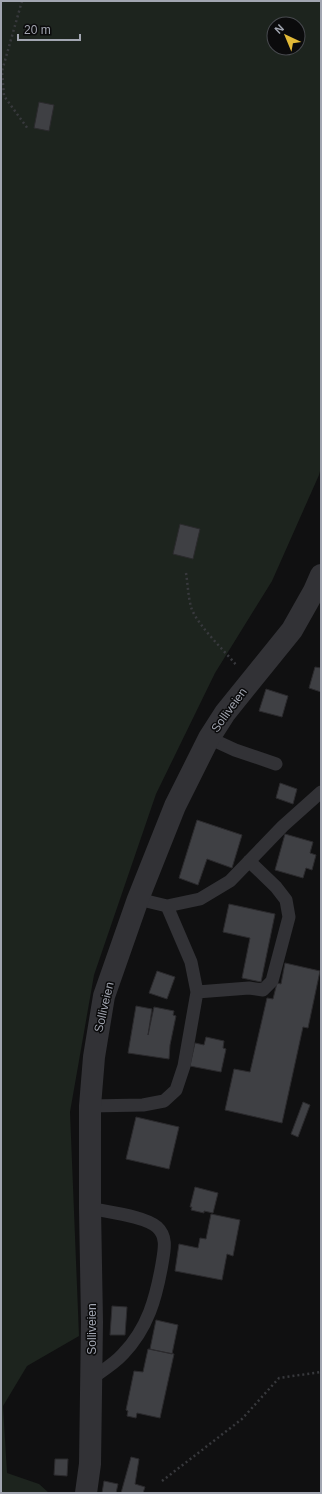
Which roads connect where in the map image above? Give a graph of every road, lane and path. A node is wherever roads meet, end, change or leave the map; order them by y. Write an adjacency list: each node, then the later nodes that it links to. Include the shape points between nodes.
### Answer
1 (22, 1): 2 (path, via 2,71 4,96)
2 (28, 129)
3 (186, 573): 5 (path, via 192,609 200,623)
4 (321, 575): 5 (street, Solliveien, via 292,630)
5 (250, 681): 6 (street, Solliveien)
6 (209, 738): 7 (lane); 10 (street, Solliveien, via 175,806)
7 (276, 764)
8 (321, 792): 9 (lane)
9 (249, 861): 11 (lane, via 230,881 200,898); 12 (lane, via 286,900 289,917 272,981 263,990 249,988)
10 (138, 899): 11 (lane); 13 (street, Solliveien, via 104,996 94,1057)
11 (167, 906): 12 (lane, via 191,962)
12 (197, 992): 13 (lane, via 184,1066 176,1090 164,1101 143,1105)
13 (90, 1106): 14 (street, Solliveien)
14 (90, 1208): 16 (street, Solliveien); 16 (lane, via 148,1221 158,1227 165,1247 154,1303 142,1329 123,1355)
15 (321, 1372): 17 (path, via 279,1378 242,1419)
16 (92, 1378): 18 (street, Solliveien, via 90,1464)
17 (162, 1481)
18 (86, 1493)

